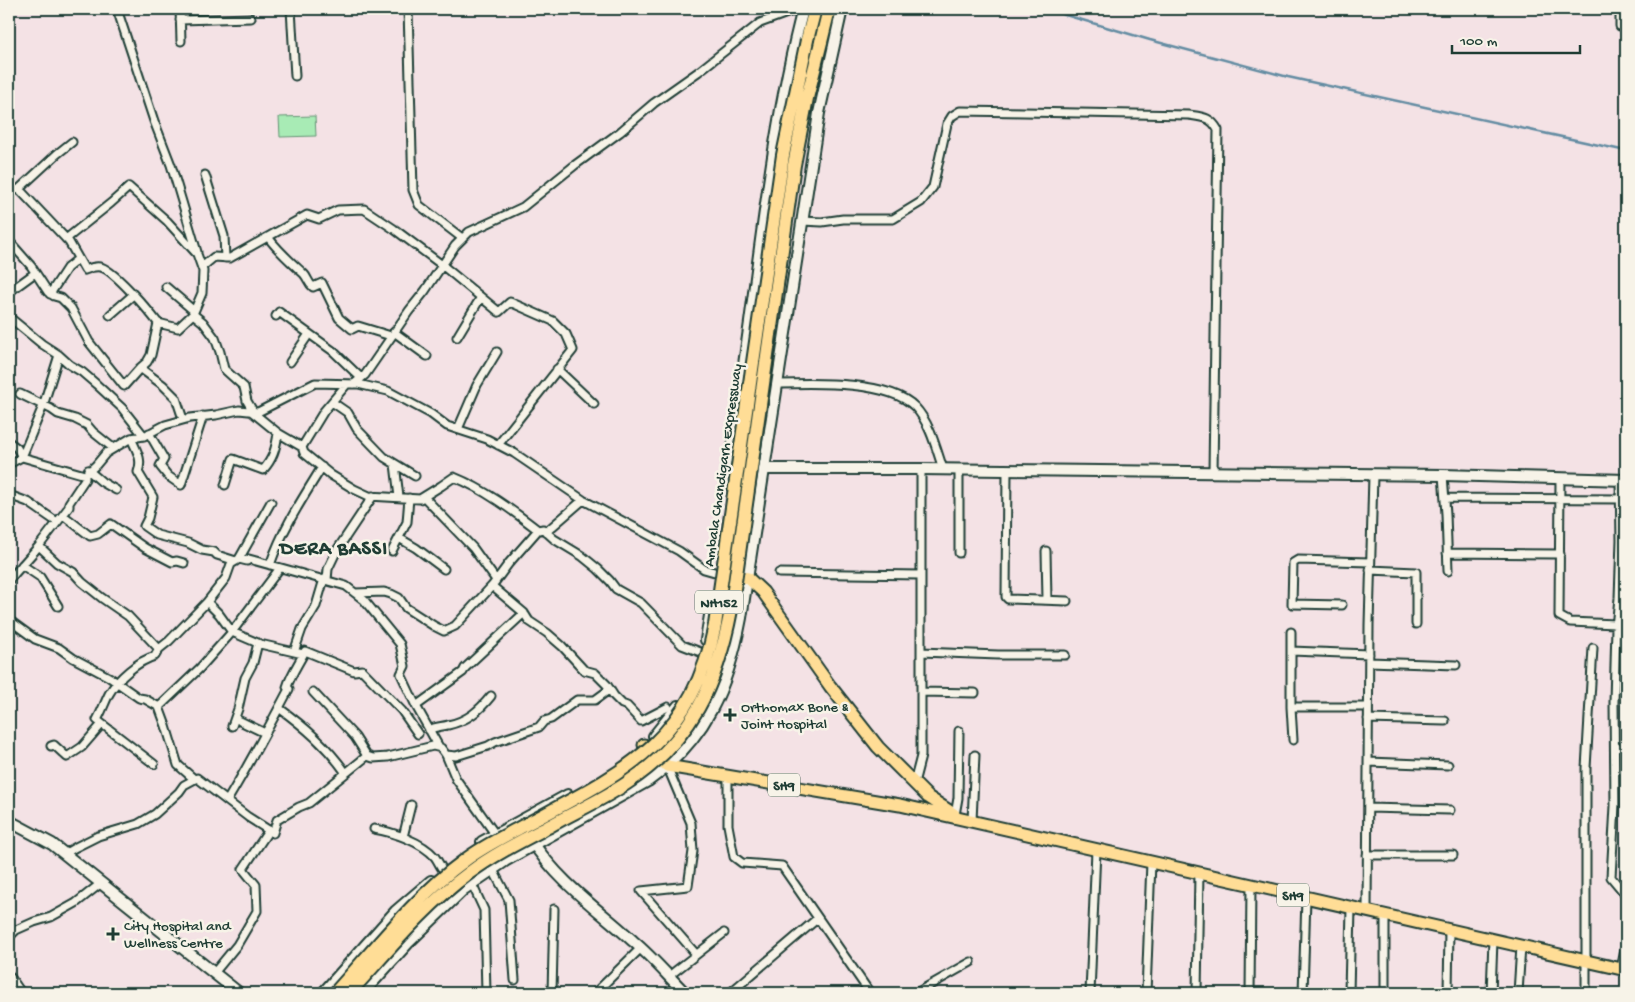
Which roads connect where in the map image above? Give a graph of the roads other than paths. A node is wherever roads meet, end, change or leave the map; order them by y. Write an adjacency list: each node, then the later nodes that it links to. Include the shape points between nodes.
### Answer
1 (117, 9): 24 (street, via 171,165)
2 (180, 9): 10 (street)
3 (291, 9): 14 (street)
4 (408, 9): 21 (street, via 413,190 419,206)
5 (830, 9): 12 (highway, Ambala Chandigarh Expressway / NH152)
6 (842, 9): 12 (street)
7 (1620, 9): 11 (street)
8 (809, 10): 21 (street, via 790,12 760,23 523,207); 90 (street, via 789,67 771,171 737,414); 236 (highway, Ambala Chandigarh Expressway / NH152, bridge, via 807,40 783,155 715,625 696,689 666,732 631,764 464,860 433,886)
9 (251, 18): 10 (street)
10 (180, 20): 13 (street)
11 (1620, 26)
12 (831, 27): 19 (street); 237 (highway, Ambala Chandigarh Expressway / NH152, bridge, via 820,42 794,165 731,610 721,654 703,701 674,742 628,782 469,872 434,902)
13 (181, 41)
14 (295, 76)
15 (72, 142): 17 (street)
16 (204, 176): 25 (street, via 224,236)
17 (19, 189): 18 (street); 22 (street)
18 (9, 192)
19 (802, 221): 51 (street); 77 (street, via 893,219 921,202 933,188 947,124 960,111 1189,116 1214,122 1218,130)
20 (268, 237): 25 (street); 27 (street, via 307,215 319,219 338,210 364,210); 41 (street, via 306,276 308,283 313,287 322,283 339,318 352,329 358,326)
21 (462, 238): 27 (street)
22 (66, 239): 24 (street, via 128,187 168,221); 26 (street)
23 (9, 241): 29 (street)
24 (197, 254): 28 (street)
25 (225, 258): 28 (street, via 214,257)
26 (78, 259): 32 (street, via 67,268); 33 (street, via 85,270 101,266 111,272)
27 (442, 265): 34 (street); 41 (street)
28 (202, 267): 35 (street, via 202,293)
29 (35, 273): 31 (street); 32 (street)
30 (166, 287): 35 (street)
31 (9, 292)
32 (50, 294): 47 (street, via 61,298 71,308 89,342 124,386)
33 (133, 295): 36 (street); 39 (street)
34 (481, 297): 42 (street); 48 (street, via 499,312 510,302 553,321 566,334 573,350)
35 (193, 312): 39 (street, via 178,328); 56 (street, via 215,338 224,369 244,387)
36 (110, 315)
37 (276, 316): 40 (street, via 279,312)
38 (9, 317): 44 (street)
39 (158, 323): 47 (street, via 151,355)
40 (309, 334): 46 (street); 49 (street, via 333,351)
41 (393, 334): 45 (street); 49 (street)
42 (456, 337)
43 (497, 352): 59 (street, via 477,385)
44 (59, 355): 55 (street); 61 (street, via 106,392)
45 (427, 356)
46 (290, 362)
47 (140, 368): 58 (street, via 176,398)
48 (557, 369): 54 (street); 64 (street)
49 (361, 378): 50 (street)
50 (351, 384): 53 (street); 56 (street, via 315,383 258,412); 59 (street, via 388,391 431,414 446,426)
51 (778, 384): 71 (street); 73 (street, via 815,382 862,386 902,397 927,425)
52 (20, 394): 55 (street)
53 (332, 402): 65 (street); 69 (street, via 348,413 367,440)
54 (594, 404)
55 (43, 406): 66 (street, via 87,425); 67 (street)
56 (252, 411): 57 (street); 60 (street)
57 (203, 416): 58 (street); 61 (street, via 181,485 160,466 164,459)
58 (184, 419): 61 (street)
59 (458, 429): 64 (street)
60 (278, 433): 65 (street); 83 (street, via 277,445 263,470 233,459)
61 (147, 434): 62 (street)
62 (131, 438): 66 (street); 108 (street, via 140,458 138,472 153,497 144,526 157,535)
63 (9, 442): 67 (street)
64 (498, 444): 93 (street)
65 (302, 447): 70 (street, via 304,453)
66 (113, 448): 76 (street)
67 (22, 457): 68 (street); 76 (street)
68 (9, 464)
69 (395, 464): 80 (street); 87 (street)
70 (322, 467): 86 (street, via 354,489); 112 (street, via 291,516)
71 (765, 469): 72 (street); 96 (street)
72 (921, 469): 73 (street); 119 (street)
73 (943, 469): 74 (street)
74 (959, 469): 75 (street); 105 (street)
75 (1007, 470): 77 (street); 125 (street, via 1006,597)
76 (87, 472): 84 (street); 97 (street)
77 (1213, 472): 78 (street)
78 (1373, 475): 79 (street); 109 (street)
79 (1443, 475): 81 (street); 91 (street)
80 (415, 476)
81 (1560, 479): 82 (street); 94 (street)
82 (1623, 480): 92 (street)
83 (224, 485)
84 (116, 490)
85 (9, 495): 98 (street, via 28,502)
86 (373, 496): 87 (street); 121 (street, via 337,550)
87 (399, 497): 89 (street)
88 (424, 497): 89 (street); 99 (street, via 454,477 504,504); 123 (street, via 473,548)
89 (409, 498): 101 (street, via 407,522)
90 (729, 498): 96 (street); 117 (street)
91 (1445, 498): 94 (street); 106 (street)
92 (1624, 499): 94 (street); 133 (street)
93 (583, 500): 100 (street); 117 (street, via 679,551 704,569)
94 (1560, 500): 107 (street)
95 (271, 502): 108 (street)
96 (760, 503): 120 (street)
97 (62, 514): 98 (street); 110 (street, via 90,536 111,524 172,562)
98 (57, 522): 102 (street)
99 (538, 530): 100 (street); 123 (street)
100 (546, 532): 142 (street, via 598,569 616,590 642,603 682,646)
101 (399, 538): 103 (street); 114 (street)
102 (39, 546): 111 (street); 138 (street, via 128,616)
103 (392, 551)
104 (1046, 551): 125 (street)
105 (959, 553)
106 (1447, 553): 107 (street); 116 (street)
107 (1560, 554): 133 (street, via 1559,616 1570,622)
108 (237, 560): 112 (street, via 249,559); 127 (street, via 231,564 226,578)
109 (1370, 562): 115 (street); 128 (street, via 1298,560 1293,563 1292,604)
110 (184, 563)
111 (22, 565): 122 (street); 129 (street, via 40,578)
112 (270, 565): 113 (street)
113 (280, 568): 121 (street); 134 (street)
114 (444, 569)
115 (1370, 570): 132 (street, via 1416,572); 144 (street)
116 (1448, 571)
117 (718, 573): 120 (main road); 142 (street)
118 (779, 573): 119 (street)
119 (921, 575): 141 (street)
120 (748, 578): 181 (street, via 733,656 718,699 693,740); 185 (main road, SH9, via 762,592 878,747)
121 (326, 579): 124 (street); 140 (street)
122 (9, 580)
123 (494, 583): 124 (street, via 456,626 444,631 406,608 399,598 391,594); 130 (street)
124 (355, 593): 154 (street, via 400,644 405,666 401,674)
125 (1047, 600): 126 (street)
126 (1067, 601)
127 (207, 602): 134 (street); 138 (street)
128 (1342, 605)
129 (58, 606)
130 (524, 613): 149 (street, via 584,670 594,673); 154 (street, via 462,672)
131 (9, 620): 148 (street, via 35,639 59,648)
132 (1416, 624)
133 (1616, 624): 173 (street)
134 (232, 632): 136 (street); 155 (street)
135 (1291, 632): 139 (street)
136 (258, 643): 140 (street); 164 (street)
137 (1593, 648): 225 (street, via 1586,768)
138 (159, 649): 148 (street, via 155,656 147,658)
139 (1291, 651): 144 (street); 157 (street)
140 (294, 652): 143 (street)
141 (921, 652): 145 (street); 151 (street)
142 (703, 653): 170 (street, via 681,702)
143 (303, 654): 159 (street); 168 (street, via 304,651 354,671 362,670 402,711)
144 (1369, 654): 146 (street)
145 (1065, 655)
146 (1369, 662): 147 (street); 158 (street)
147 (1456, 665)
148 (117, 683): 155 (street); 163 (street, via 97,720)
149 (610, 689): 156 (street, via 641,721); 175 (street, via 595,700 577,700 539,727 456,756)
150 (313, 692): 177 (street, via 355,737)
151 (921, 692): 152 (street); 185 (street, via 921,756)
152 (975, 693)
153 (491, 696): 165 (street, via 466,720)
154 (416, 706): 165 (street)
155 (159, 707): 184 (street, via 178,765)
156 (668, 707)
157 (1291, 707): 158 (street); 169 (street)
158 (1368, 707): 160 (street)
159 (279, 708): 167 (street); 182 (street, via 327,748)
160 (1368, 718): 162 (street); 178 (street)
161 (240, 721): 167 (street)
162 (1445, 721)
163 (102, 724): 171 (street, via 82,747 67,758 54,744); 179 (street)
164 (232, 726)
165 (429, 730): 172 (street)
166 (959, 731): 190 (street)
167 (264, 733): 186 (street)
168 (418, 734)
169 (1293, 740)
170 (644, 745): 181 (main road); 191 (street, via 616,768)
171 (51, 746)
172 (439, 747): 175 (street); 177 (street, via 388,757)
173 (1615, 747): 174 (street); 210 (street, via 1611,877)
174 (1626, 748)
175 (446, 755): 196 (street, via 456,779)
176 (975, 755): 192 (street)
177 (367, 756): 182 (street)
178 (1368, 762): 180 (street); 188 (street)
179 (154, 764)
180 (1448, 765)
181 (667, 766): 183 (main road, SH9); 198 (street, via 648,782); 224 (street, via 691,823 693,851 688,886 640,891)
182 (346, 773): 195 (street, via 310,803 277,820 273,833)
183 (728, 776): 190 (main road, SH9); 216 (street, via 728,825 734,857 742,863 782,866)
184 (194, 779): 186 (street); 200 (street, via 155,814 138,824 98,836)
185 (914, 783): 190 (main road, SH9, via 928,797)
186 (227, 800): 195 (street)
187 (411, 805): 197 (street)
188 (1368, 808): 189 (street); 201 (street)
189 (1450, 810)
190 (957, 816): 192 (main road, SH9)
191 (518, 821): 196 (street); 198 (street)
192 (972, 821): 199 (main road, SH9)
193 (9, 822): 200 (street, via 52,844)
194 (374, 829): 197 (street)
195 (269, 830): 228 (street, via 243,869 256,885 257,911 237,945)
196 (495, 834): 204 (street)
197 (403, 837): 204 (street, via 424,848)
198 (535, 846): 205 (street); 223 (street, via 554,872)
199 (1096, 850): 203 (main road, SH9); 245 (street)
200 (64, 854): 207 (street)
201 (1367, 855): 202 (street); 214 (street)
202 (1453, 855)
203 (1151, 862): 206 (main road, SH9); 246 (street)
204 (444, 870): 235 (street, via 396,911)
205 (493, 870): 208 (street); 231 (street, via 508,900)
206 (1199, 874): 209 (main road, SH9); 247 (street)
207 (100, 884): 219 (street, via 76,903); 228 (street)
208 (472, 884): 238 (street, via 436,915); 239 (street, via 484,910)
209 (1250, 885): 211 (main road, SH9); 248 (street)
210 (1626, 895)
211 (1306, 898): 212 (main road, SH9); 249 (street)
212 (1351, 908): 214 (main road, SH9); 250 (street)
213 (554, 909): 240 (street)
214 (1367, 912): 215 (main road, SH9)
215 (1385, 916): 217 (main road, SH9); 251 (street)
216 (818, 918): 242 (street); 243 (street)
217 (1449, 930): 220 (main road, SH9); 252 (street)
218 (724, 933): 224 (street)
219 (9, 936)
220 (1493, 940): 222 (main road, SH9); 253 (street)
221 (1626, 945): 227 (street)
222 (1521, 946): 225 (main road, SH9); 254 (street)
223 (641, 948): 230 (street); 241 (street)
224 (696, 954): 230 (street)
225 (1587, 961): 227 (main road, SH9); 255 (street)
226 (971, 962): 244 (street)
227 (1624, 969)
228 (214, 973): 234 (street)
229 (9, 975): 232 (street)
230 (669, 976): 233 (street)
231 (515, 980)
232 (20, 991)
233 (679, 991)
234 (239, 993)
235 (323, 993)
236 (335, 993)
237 (349, 993)
238 (363, 993)
239 (486, 993)
240 (552, 993)
241 (595, 993)
242 (730, 993)
243 (870, 993)
244 (916, 993)
245 (1090, 993)
246 (1146, 993)
247 (1197, 993)
248 (1250, 993)
249 (1303, 993)
250 (1349, 993)
251 (1385, 993)
252 (1448, 993)
253 (1491, 993)
254 (1518, 993)
255 (1586, 993)

